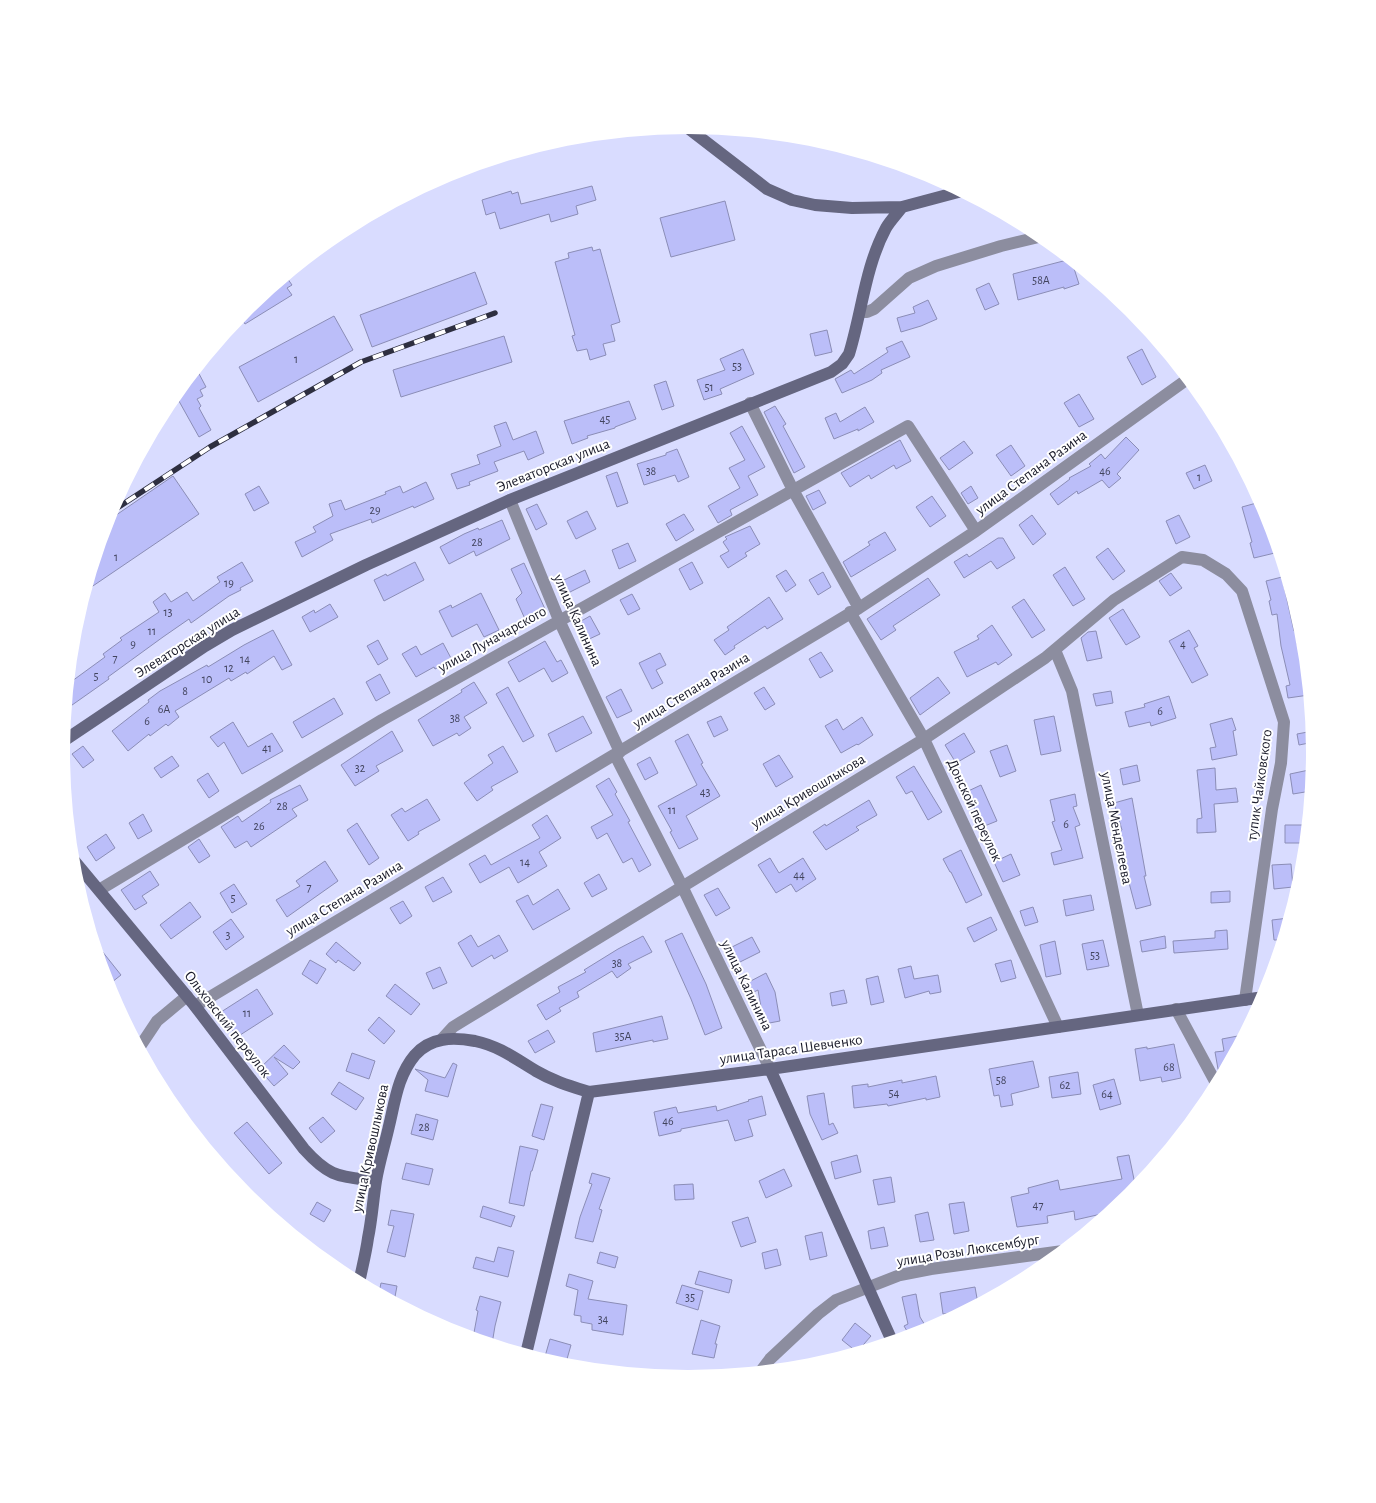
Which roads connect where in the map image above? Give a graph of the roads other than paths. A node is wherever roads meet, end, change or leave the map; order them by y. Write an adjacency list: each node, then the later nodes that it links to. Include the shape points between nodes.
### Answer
1 (695, 133): 3 (street, via 767,189 792,200 852,208)
2 (952, 193): 3 (street)
3 (902, 207): 5 (street, Элеваторская улица, via 886,227 868,276)
4 (1032, 239): 5 (street, via 936,266 909,278 874,309)
5 (860, 312): 7 (street, Элеваторская улица, via 849,354 842,364 831,372)
6 (1183, 382): 10 (street, улица Степана Разина)
7 (750, 403): 8 (street, Донской переулок); 9 (street, Элеваторская улица)
8 (794, 490): 10 (street, улица Луначарского, via 908,426); 12 (street, Донской переулок); 13 (street, улица Луначарского)
9 (510, 500): 13 (street, улица Калинина); 15 (street, Элеваторская улица, via 232,630)
10 (976, 532): 12 (street, улица Степана Разина)
11 (1182, 558): 14 (street, улица Кривошлыкова, via 1114,600); 23 (street, тупик Чайковского, via 1203,560 1226,574 1242,591 1284,722 1281,763)
12 (855, 610): 16 (street, Донской переулок); 17 (street, улица Степана Разина)
13 (559, 620): 17 (street, улица Калинина); 20 (street, улица Луначарского, via 382,720)
14 (1055, 650): 16 (street, улица Кривошлыкова); 26 (street, улица Менделеева, via 1072,691)
15 (70, 736)
16 (924, 739): 19 (street, улица Кривошлыкова); 27 (street, Донской переулок)
17 (617, 753): 19 (street, улица Калинина); 24 (street, улица Степана Разина)
18 (82, 869): 20 (street, Ольховский переулок)
19 (682, 886): 28 (street, улица Кривошлыкова, via 453,1027); 30 (street, улица Калинина)
20 (99, 890): 21 (street, Ольховский переулок)
21 (187, 996): 24 (street, Ольховский переулок); 29 (street, via 157,1021)
22 (1254, 999): 23 (street, улица Тараса Шевченко)
23 (1245, 1000): 25 (street, улица Тараса Шевченко)
24 (195, 1006): 33 (street, Ольховский переулок, via 316,1162 341,1177)
25 (1176, 1009): 26 (street, улица Тараса Шевченко); 31 (street)
26 (1138, 1015): 27 (street, улица Тараса Шевченко)
27 (1058, 1027): 30 (street, улица Тараса Шевченко)
28 (442, 1039): 32 (street, via 460,1039 497,1048 563,1084); 33 (street, улица Кривошлыкова, via 416,1054 399,1084)
29 (143, 1042)
30 (770, 1070): 32 (street, улица Тараса Шевченко); 36 (street, улица Калинина)
31 (1212, 1078)
32 (589, 1092): 38 (street)
33 (376, 1181): 35 (street, улица Кривошлыкова)
34 (1048, 1253): 36 (street, улица Розы Люксембург, via 930,1269)
35 (361, 1275)
36 (867, 1288): 37 (street, улица Калинина); 39 (street, улица Розы Люксембург, via 836,1300)
37 (890, 1336)
38 (527, 1348)
39 (766, 1364)

